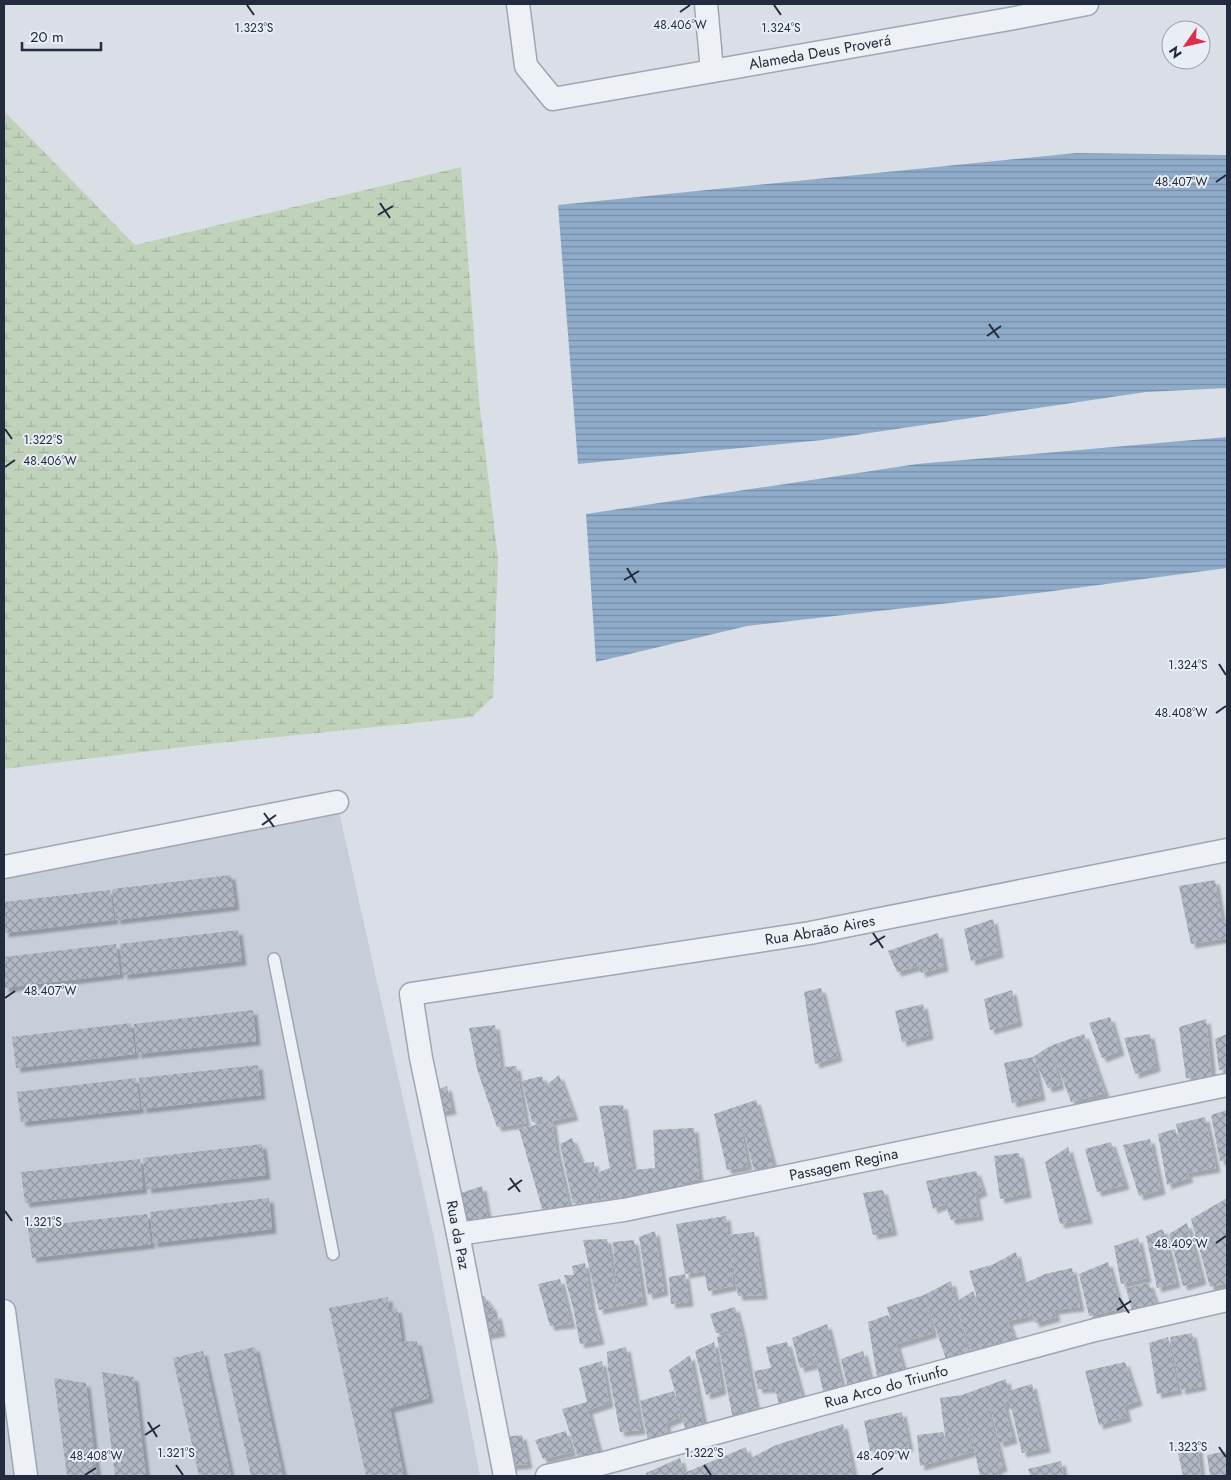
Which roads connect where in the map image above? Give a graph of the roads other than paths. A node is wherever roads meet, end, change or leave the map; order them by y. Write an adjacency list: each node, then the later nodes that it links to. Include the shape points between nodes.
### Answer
1 (518, 4): 5 (street, Alameda Deus Proverá, via 526,66 553,99)
2 (706, 4): 5 (street)
3 (1087, 4): 4 (street, Alameda Deus Proverá)
4 (1014, 11): 5 (street, Alameda Deus Proverá)
5 (712, 71)
6 (337, 802): 8 (street)
7 (1227, 850): 10 (street, Rua Abraão Aires, via 810,933)
8 (4, 866)
9 (274, 959): 13 (lane)
10 (411, 994): 12 (street, Rua da Paz)
11 (1227, 1085): 12 (street, Passagem Regina, via 624,1210)
12 (458, 1234): 17 (street, Rua da Paz)
13 (333, 1254)
14 (1227, 1300): 18 (street, Rua Arco do Triunfo, via 1095,1330)
15 (4, 1312): 16 (street)
16 (26, 1476)
17 (506, 1476)
18 (547, 1476)

